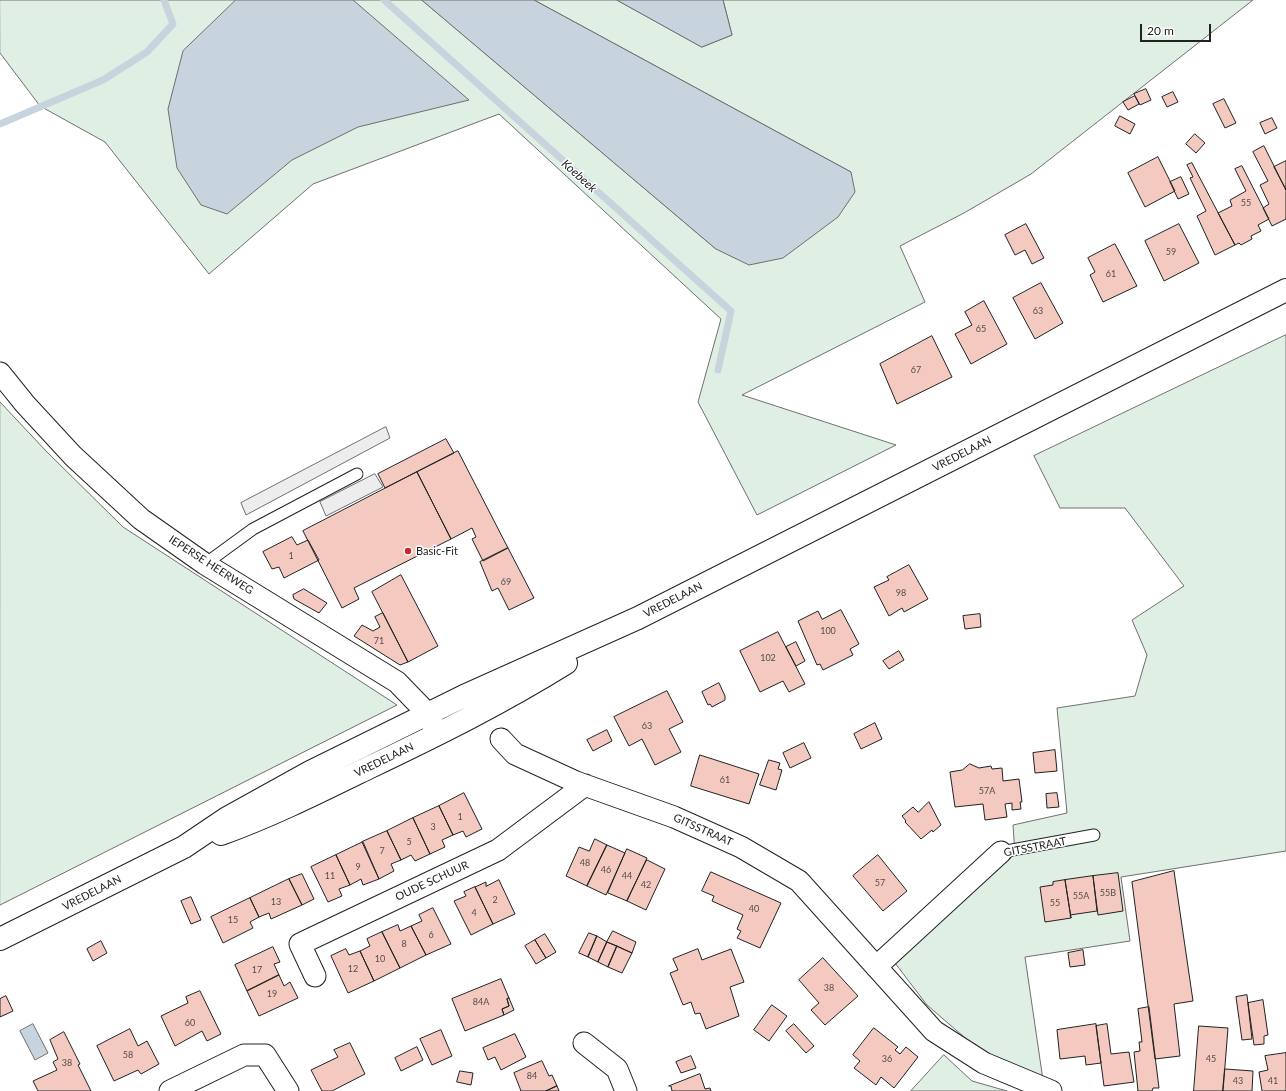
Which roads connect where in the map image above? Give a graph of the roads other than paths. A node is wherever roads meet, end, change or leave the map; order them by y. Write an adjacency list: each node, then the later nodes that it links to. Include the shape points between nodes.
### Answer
1 (1286, 290): 5 (main road, VREDELAAN)
2 (0, 373): 4 (street, IEPERSE HEERWEG, via 73,456 141,519)
3 (357, 474): 4 (lane, via 253,529)
4 (205, 564): 6 (street, IEPERSE HEERWEG, via 397,682)
5 (638, 618): 6 (main road, VREDELAAN); 7 (main road, VREDELAAN, via 548,674)
6 (428, 714): 7 (street, IEPERSE HEERWEG); 11 (main road, VREDELAAN, via 310,772 227,818)
7 (437, 734): 11 (main road, VREDELAAN, via 293,805)
8 (501, 739): 9 (street, GITSSTRAAT, via 515,754)
9 (585, 786): 14 (street, GITSSTRAAT, via 674,817 741,847 799,881); 15 (street, OUDE SCHUUR, via 498,850 300,944)
10 (1094, 835): 12 (lane, GITSSTRAAT)
11 (184, 847): 13 (main road, VREDELAAN)
12 (1001, 852): 14 (street, GITSSTRAAT)
13 (0, 939)
14 (876, 967): 20 (street, GITSSTRAAT, via 934,1031 984,1063)
15 (315, 976)
16 (584, 1044): 19 (street, via 617,1068)
17 (170, 1091): 18 (street, via 244,1055 265,1055)
18 (288, 1091)
19 (626, 1091)
20 (1051, 1091)

